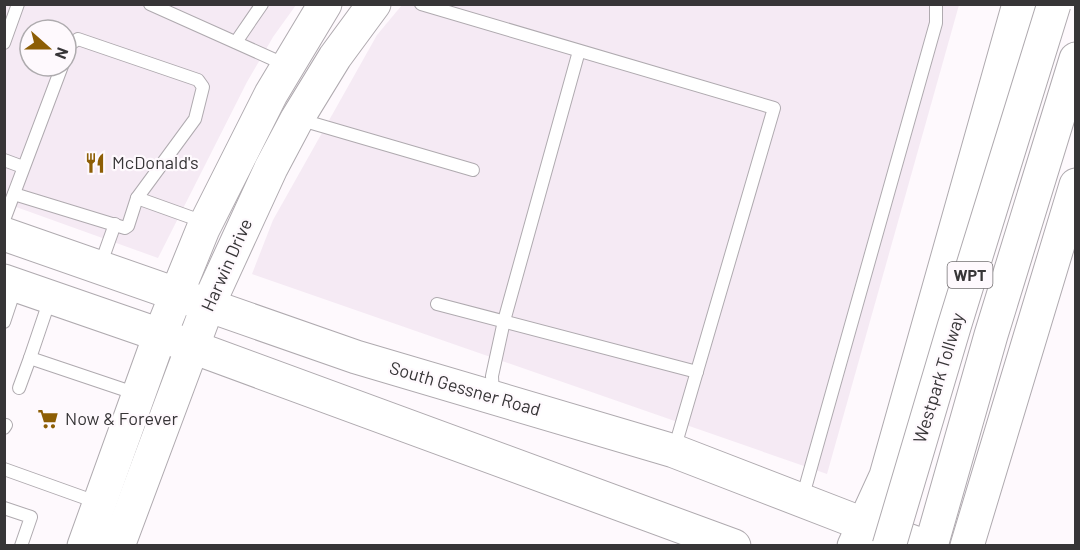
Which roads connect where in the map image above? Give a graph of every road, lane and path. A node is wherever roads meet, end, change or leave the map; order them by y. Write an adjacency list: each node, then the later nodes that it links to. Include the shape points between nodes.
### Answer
1 (18, 4): 12 (lane)
2 (150, 4): 11 (lane)
3 (262, 4): 11 (lane)
4 (326, 4): 14 (main road, Harwin Drive)
5 (374, 4): 17 (main road, Harwin Drive)
6 (421, 4): 13 (lane)
7 (936, 4): 45 (lane, via 936,23)
8 (1019, 4): 48 (main road, via 886,476)
9 (1054, 4): 53 (main road, Westpark Tollway / WPT, bridge)
10 (78, 39): 23 (lane, via 198,80 203,87 195,118)
11 (236, 42): 14 (lane)
12 (4, 43)
13 (579, 51): 34 (lane); 39 (lane, via 774,108)
14 (288, 66): 25 (main road, Harwin Drive)
15 (1072, 70): 55 (main road, Westpark Tollway / WPT)
16 (57, 78): 19 (lane)
17 (297, 119): 20 (lane); 33 (main road, Harwin Drive)
18 (4, 160): 19 (lane)
19 (23, 167): 22 (lane)
20 (472, 170)
21 (1076, 184): 56 (main road)
22 (14, 194): 24 (lane); 26 (lane)
23 (137, 198): 25 (lane); 26 (lane, via 128,225 125,228)
24 (4, 220)
25 (206, 223): 30 (main road, Harwin Drive)
26 (115, 224): 28 (lane)
27 (4, 234): 28 (main road, South Gessner Road)
28 (99, 267): 30 (main road, South Gessner Road)
29 (10, 283): 31 (main road); 35 (lane)
30 (176, 294): 33 (main road, South Gessner Road); 36 (main road, Harwin Drive)
31 (50, 297): 36 (main road); 38 (lane)
32 (437, 304): 34 (lane)
33 (208, 305): 37 (main road, Harwin Drive); 42 (main road, South Gessner Road, via 356,357)
34 (504, 321): 39 (lane); 42 (lane, via 492,376)
35 (4, 322)
36 (160, 335): 37 (main road); 41 (main road, Harwin Drive)
37 (191, 347): 51 (main road, Harwin Drive); 52 (main road)
38 (30, 358): 40 (lane); 41 (lane)
39 (696, 372): 43 (lane)
40 (18, 388)
41 (139, 394): 46 (main road, Harwin Drive)
42 (493, 397): 43 (main road, South Gessner Road)
43 (674, 451): 45 (main road, South Gessner Road)
44 (4, 469): 46 (lane)
45 (802, 501): 48 (main road, South Gessner Road)
46 (99, 503): 50 (main road, Harwin Drive)
47 (4, 508): 49 (lane, via 31,517)
48 (859, 535): 54 (main road, South Gessner Road)
49 (21, 546)
50 (84, 546)
51 (118, 546)
52 (734, 546)
53 (889, 546)
54 (924, 546)
55 (931, 546)
56 (967, 546)

